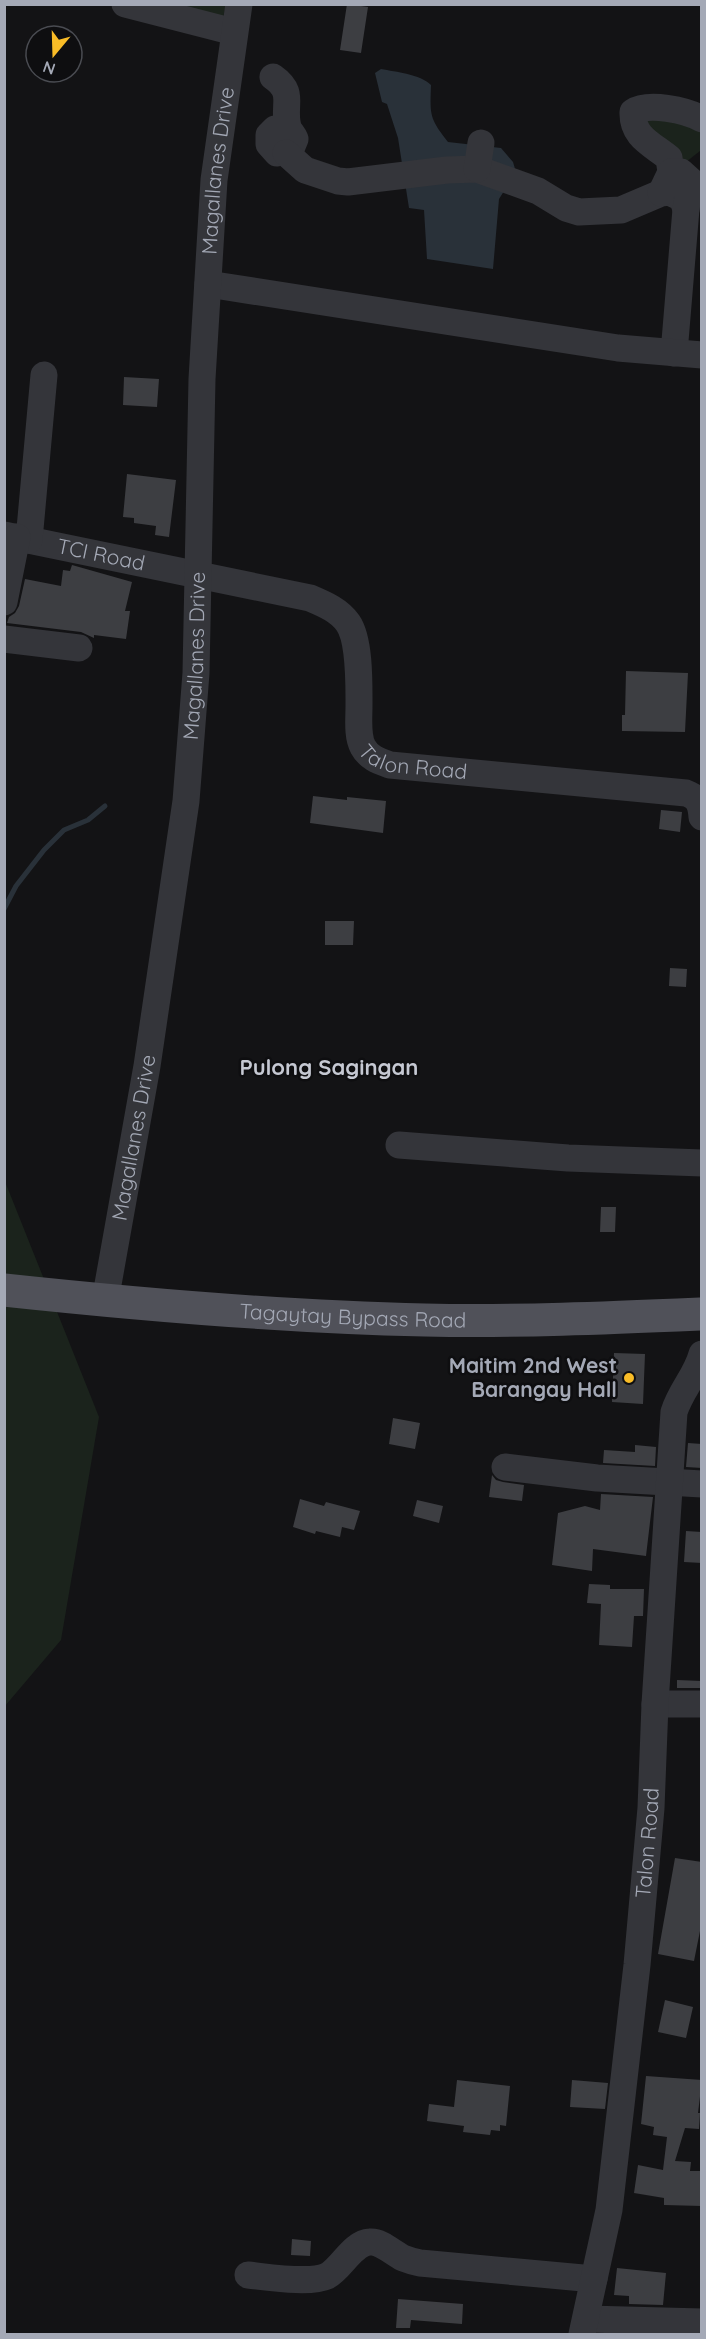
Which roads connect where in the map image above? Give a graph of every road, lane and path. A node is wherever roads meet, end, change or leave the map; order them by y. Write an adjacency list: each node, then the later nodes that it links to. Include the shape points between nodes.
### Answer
1 (126, 4): 3 (street)
2 (239, 4): 3 (street, Magallanes Drive)
3 (234, 32): 9 (street, Magallanes Drive, via 214,180)
4 (273, 77): 7 (street, via 283,84 288,96 287,141 305,170 338,181)
5 (702, 119): 8 (street, via 651,105 633,112 634,128 642,139 669,158)
6 (482, 143): 7 (street)
7 (477, 169): 8 (street, via 538,191 579,212 621,210)
8 (680, 176): 10 (street, via 676,194 686,209)
9 (208, 284): 10 (street, via 618,348); 14 (street, Magallanes Drive)
10 (674, 352): 11 (street)
11 (702, 355)
12 (44, 375): 13 (street)
13 (17, 537): 14 (street, TCI Road); 15 (street)
14 (196, 574): 18 (street, Talon Road, via 310,598 333,608 353,636 359,730 363,746 372,758 390,765 686,793 696,797); 22 (street, Magallanes Drive, via 196,673 186,801 147,1066)
15 (4, 602)
16 (4, 639): 17 (street)
17 (80, 648)
18 (702, 817)
19 (399, 1145): 20 (street)
20 (702, 1163)
21 (4, 1290): 22 (main road, Tagaytay Bypass Road)
22 (105, 1301): 23 (main road, Tagaytay Bypass Road, via 423,1320)
23 (702, 1314)
24 (702, 1354): 26 (street, Talon Road, via 674,1412)
25 (505, 1467): 26 (street)
26 (670, 1482): 27 (street); 28 (street, Talon Road)
27 (702, 1484)
28 (655, 1704): 29 (street); 31 (street, Talon Road, via 651,1808 637,1965 609,2210)
29 (702, 1704)
30 (248, 2276): 31 (street, via 324,2277 360,2245 370,2241 420,2264)
31 (594, 2279): 33 (street, Talon Road)
32 (702, 2322): 33 (street)
33 (584, 2327)

